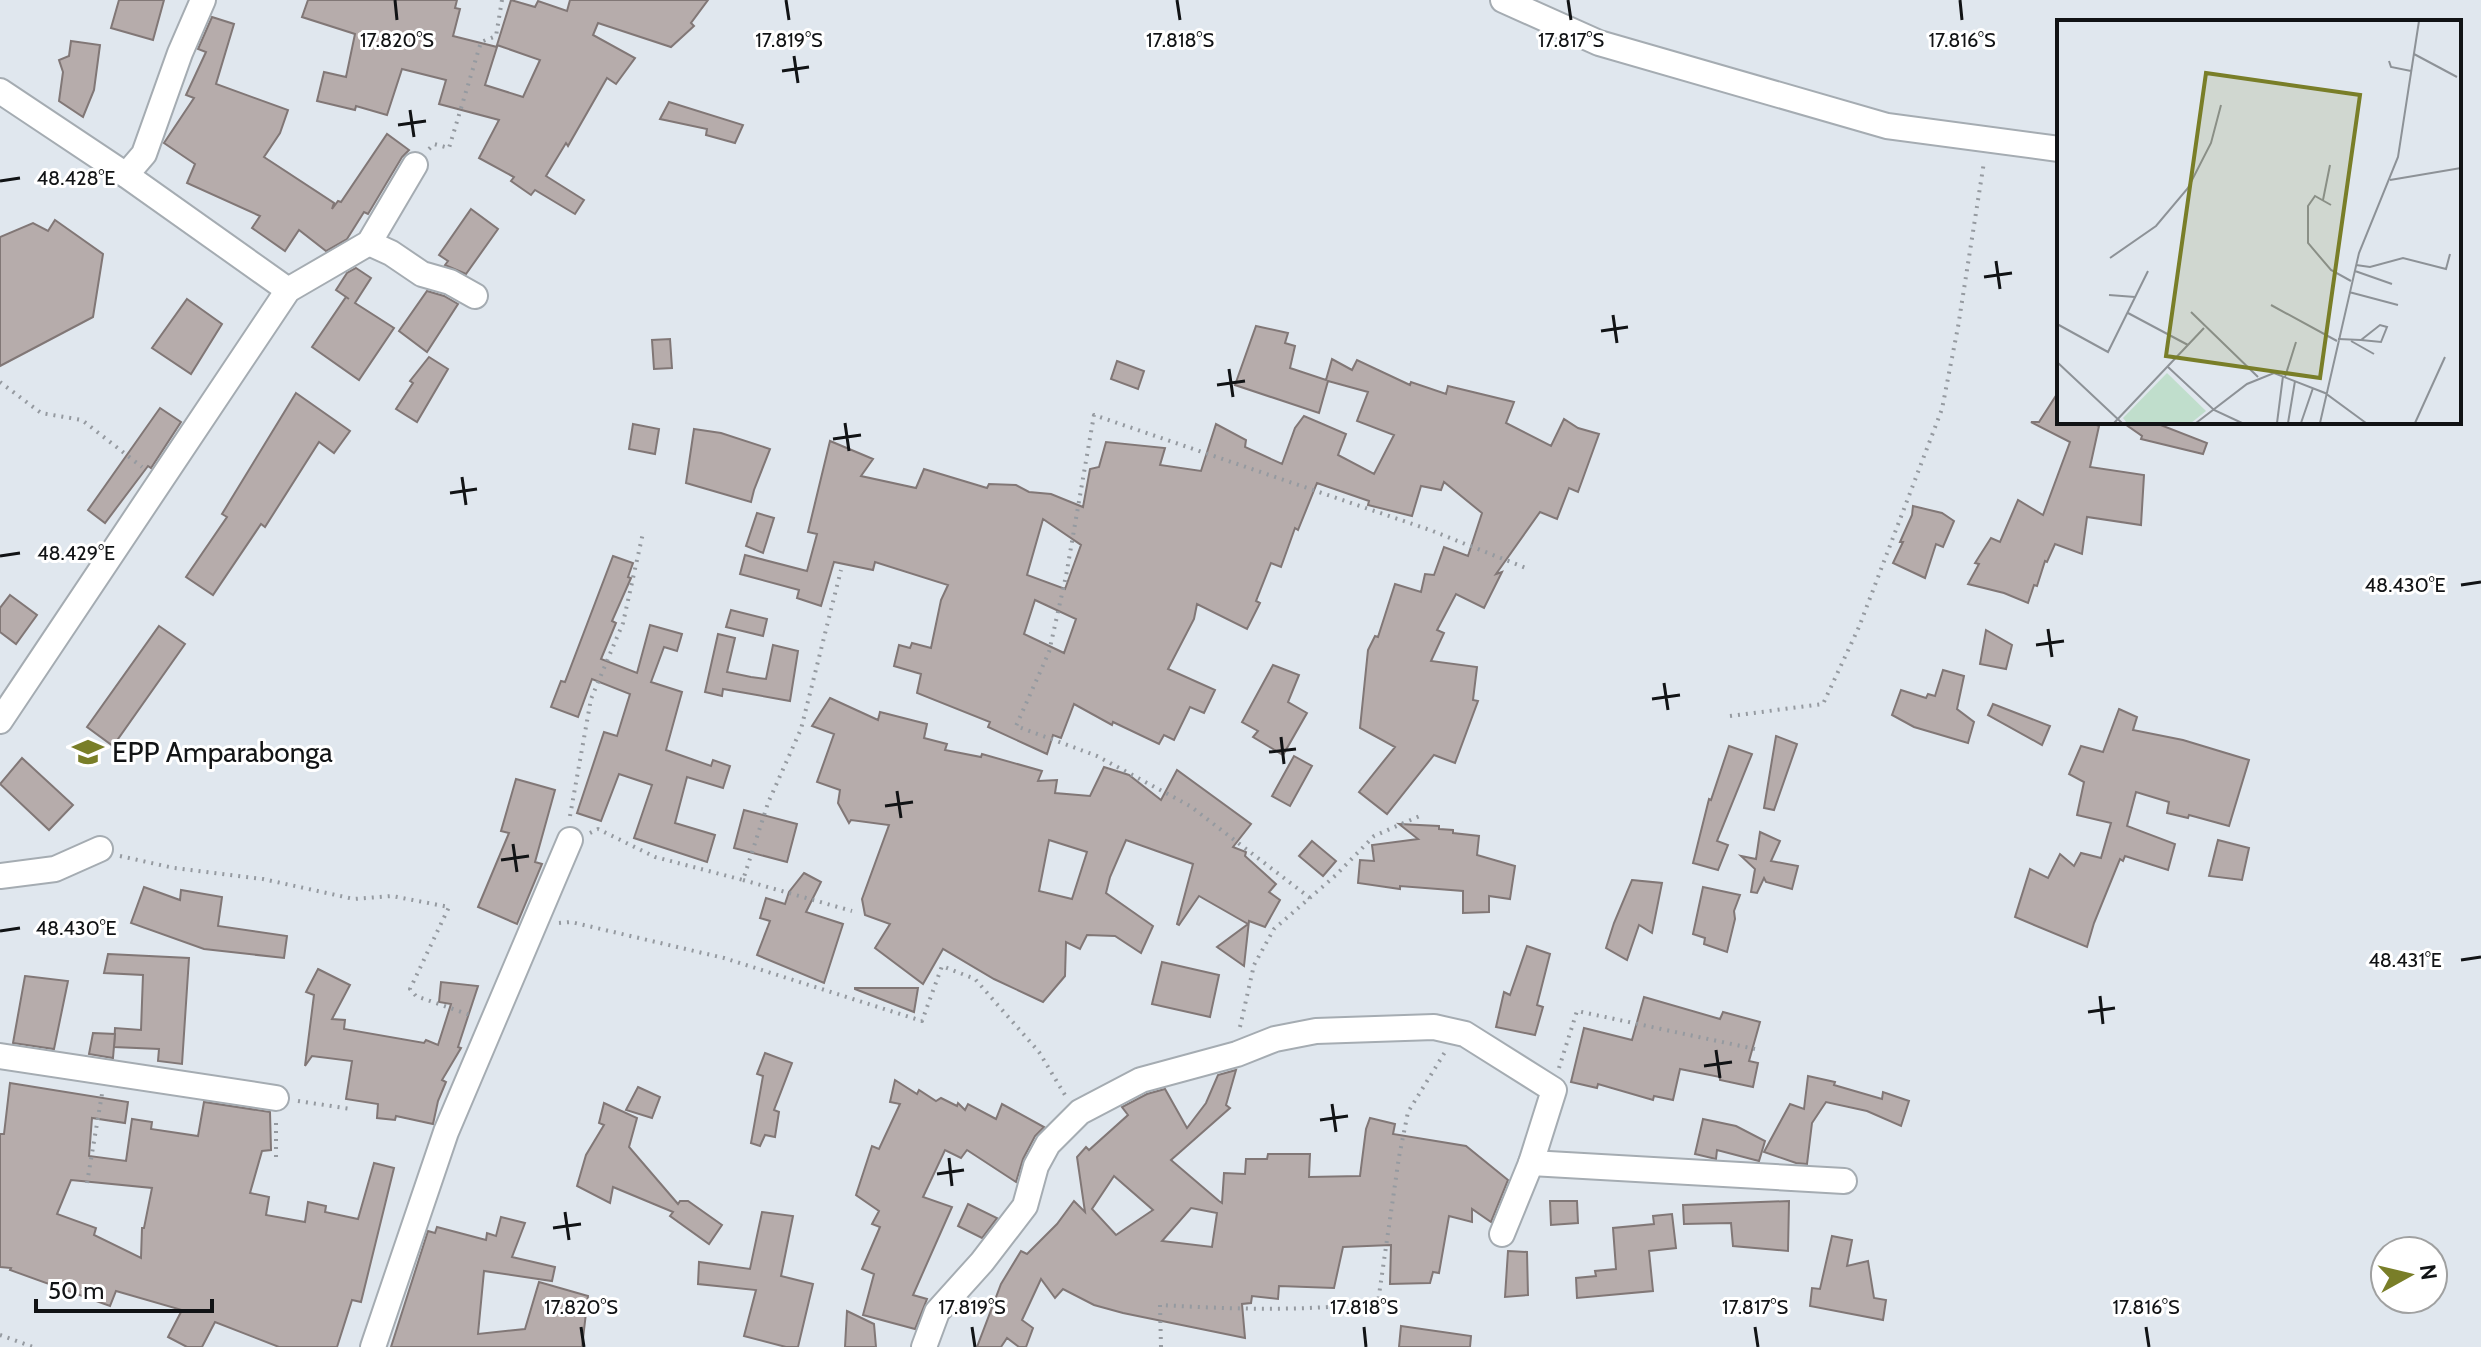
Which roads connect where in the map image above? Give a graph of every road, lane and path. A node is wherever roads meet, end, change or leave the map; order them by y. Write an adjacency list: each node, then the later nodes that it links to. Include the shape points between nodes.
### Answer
1 (203, 0): 8 (street, via 144,154)
2 (502, 0): 7 (path, via 496,36 481,42 449,148 434,144)
3 (1503, 0): 5 (street, via 1615,48 1887,126)
4 (0, 91): 8 (street)
5 (1987, 140): 6 (street); 17 (path, via 1942,409 1859,627 1823,704)
6 (2057, 149)
7 (415, 165): 9 (street)
8 (126, 175): 10 (street)
9 (369, 243): 10 (street); 11 (street, via 422,274)
10 (288, 290): 13 (street)
11 (475, 296)
12 (0, 382): 13 (path, via 41,413 82,420)
13 (160, 481): 18 (street)
14 (643, 533): 20 (path, via 623,623 591,699)
15 (1526, 568): 24 (path, via 1094,415 1049,652 1016,726 1097,756 1190,806)
16 (841, 570): 23 (path, via 801,729 768,803)
17 (1730, 716)
18 (0, 721)
19 (1422, 815): 24 (path, via 1374,836)
20 (570, 840): 23 (path, via 598,829 655,857); 26 (street)
21 (100, 849): 22 (street, via 55,869); 27 (path, via 174,868 263,879 354,899 392,896 449,907 410,989 416,996)
22 (0, 876)
23 (743, 880): 25 (path)
24 (1310, 898): 30 (path, via 1274,929 1254,965)
25 (852, 911)
26 (533, 926): 27 (street); 36 (path, via 571,922 724,958 922,1021 942,966 975,979 1039,1052)
27 (491, 1022): 44 (street, via 446,1132)
28 (1456, 1032): 30 (street, via 1434,1027 1316,1031); 33 (street); 46 (path, via 1408,1112 1378,1302 1160,1305)
29 (1755, 1049): 33 (path, via 1577,1011)
30 (1237, 1054): 36 (street, via 1141,1080)
31 (0, 1056): 32 (street)
32 (105, 1072): 34 (street); 40 (path)
33 (1552, 1089): 38 (street)
34 (276, 1098): 35 (path); 37 (path)
35 (351, 1109)
36 (1080, 1112): 45 (street, via 1048,1144 1025,1206 937,1312)
37 (276, 1157)
38 (1531, 1163): 39 (street); 41 (street)
39 (1844, 1181)
40 (87, 1183)
41 (1502, 1234)
42 (0, 1335): 43 (path)
43 (33, 1347)
44 (373, 1347)
45 (924, 1347)
46 (1161, 1347)

